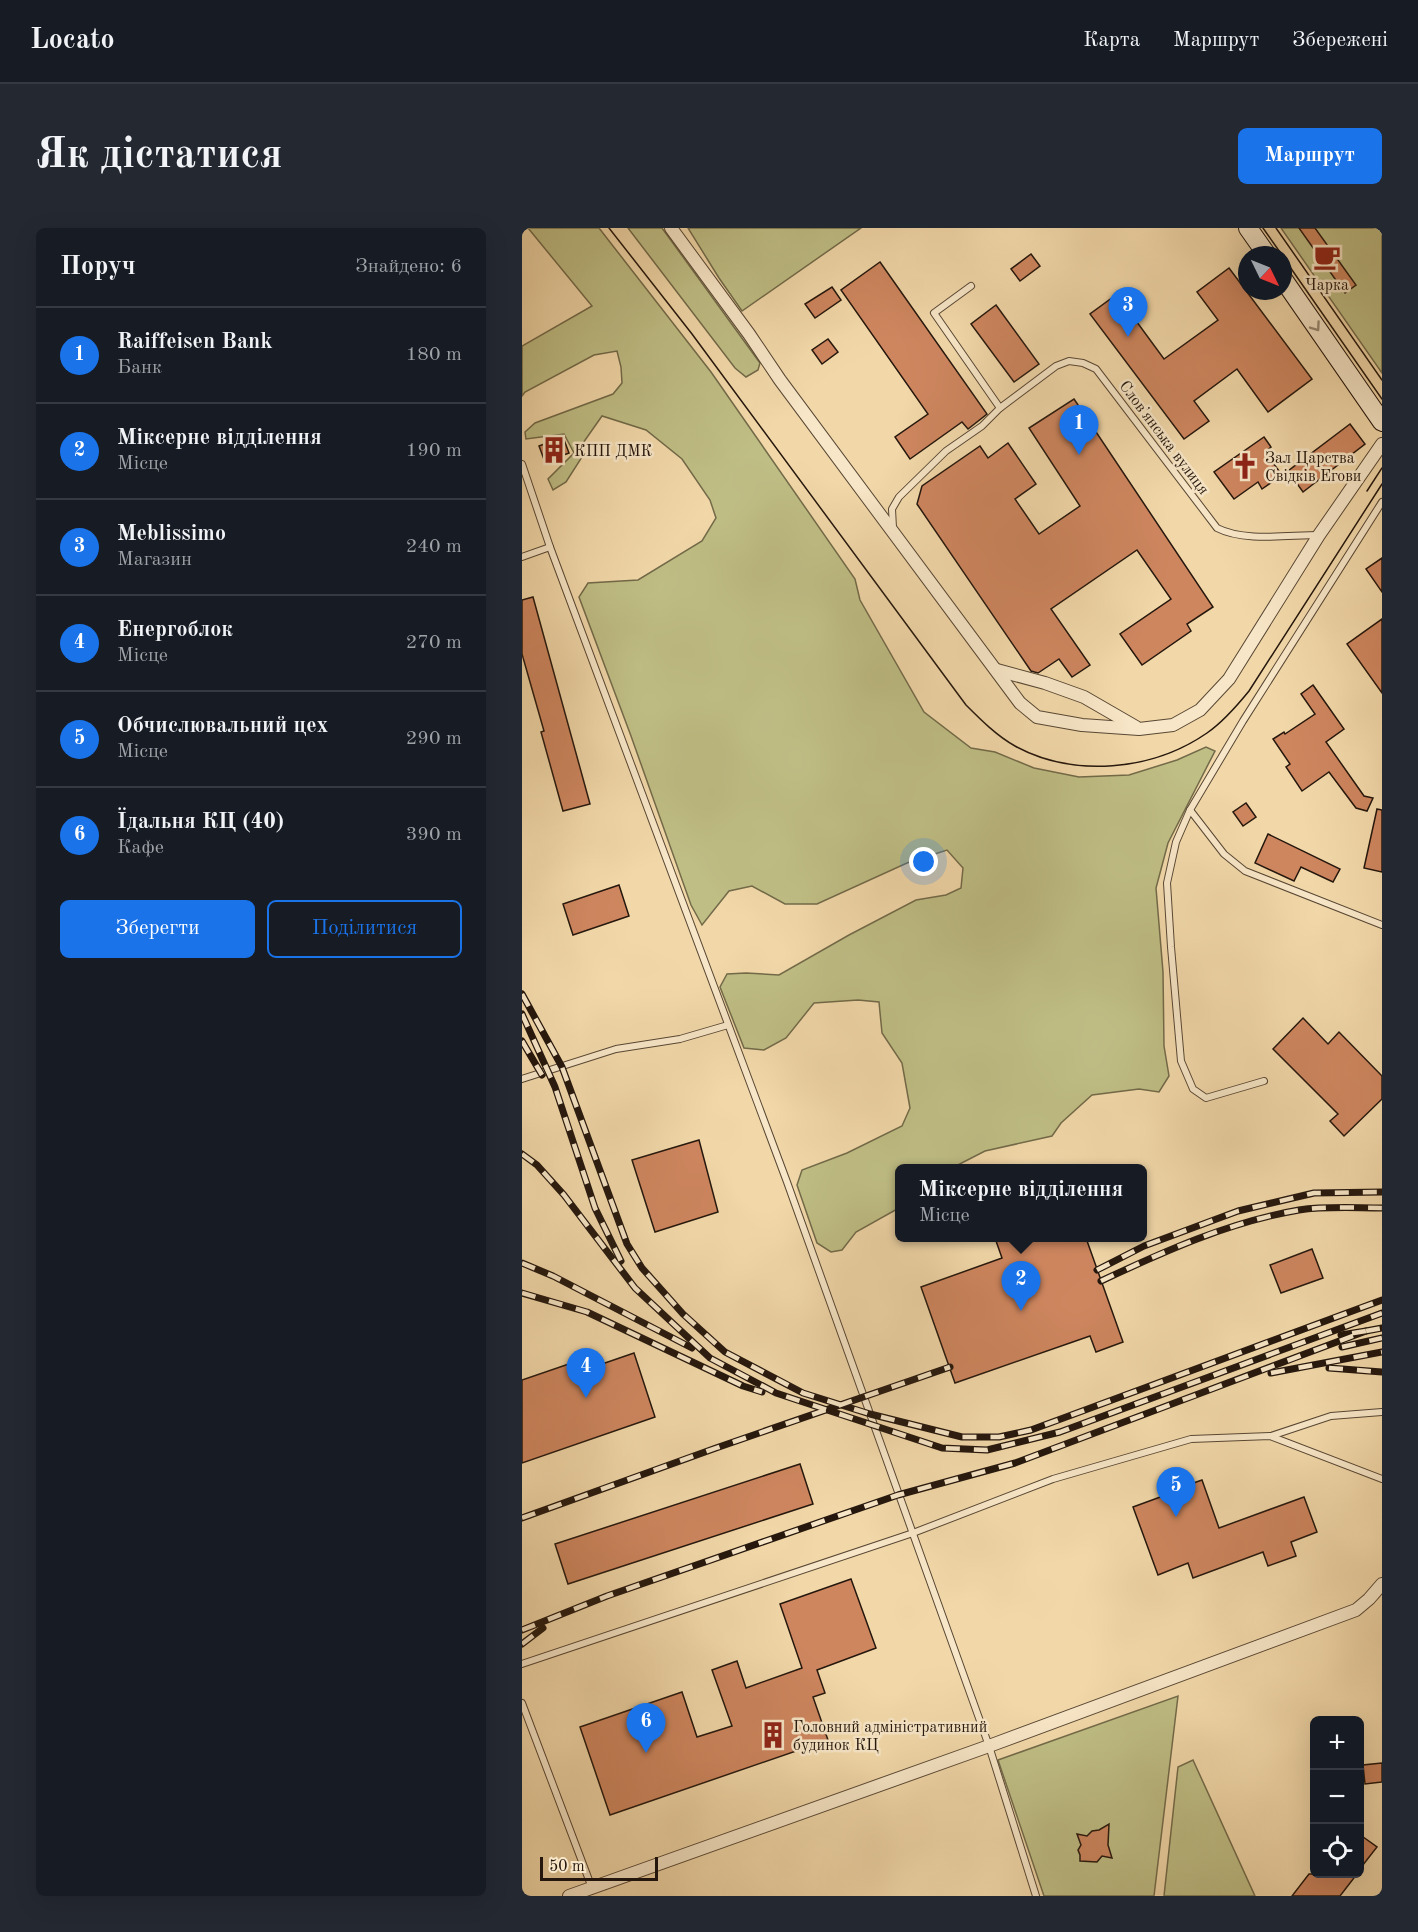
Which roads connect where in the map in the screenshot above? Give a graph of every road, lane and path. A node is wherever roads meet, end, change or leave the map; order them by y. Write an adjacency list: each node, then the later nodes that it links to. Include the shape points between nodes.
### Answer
1 (671, 228): 11 (street)
2 (1248, 228): 3 (main road)
3 (1261, 246)
4 (971, 286): 6 (lane, via 934,313)
5 (1292, 292): 7 (main road, one-way to 7)
6 (1000, 408): 11 (lane, Словʼянська вулиця, via 946,451 898,497 892,509); 12 (lane, Словʼянська вулиця, via 1056,366 1069,361 1083,363 1096,369 1217,528 1247,536)
7 (1382, 422)
8 (1382, 444): 12 (street)
9 (522, 464): 13 (lane)
10 (1382, 502): 17 (lane)
11 (893, 532): 15 (street)
12 (1319, 535): 16 (street, via 1229,679 1200,710 1173,725)
13 (550, 547): 14 (lane); 19 (lane)
14 (522, 557)
15 (997, 670): 16 (street, via 1084,698); 16 (street, via 1020,703 1037,717)
16 (1140, 729)
17 (1190, 810): 18 (lane, via 1224,854 1245,871); 21 (lane, via 1176,842 1167,883 1181,1061 1193,1089 1206,1098)
18 (1382, 925)
19 (728, 1025): 20 (lane, via 680,1039 616,1049); 25 (lane)
20 (522, 1079)
21 (1264, 1081)
22 (1382, 1412): 23 (lane, via 1331,1416)
23 (1270, 1436): 24 (lane); 25 (lane, via 1191,1439 1053,1479)
24 (1382, 1479)
25 (913, 1533): 27 (lane); 29 (lane)
26 (1382, 1584): 29 (street, via 1356,1610)
27 (522, 1664)
28 (522, 1704): 30 (lane)
29 (989, 1746): 30 (street); 32 (lane)
30 (592, 1887): 31 (street)
31 (569, 1896)
32 (1036, 1896)

